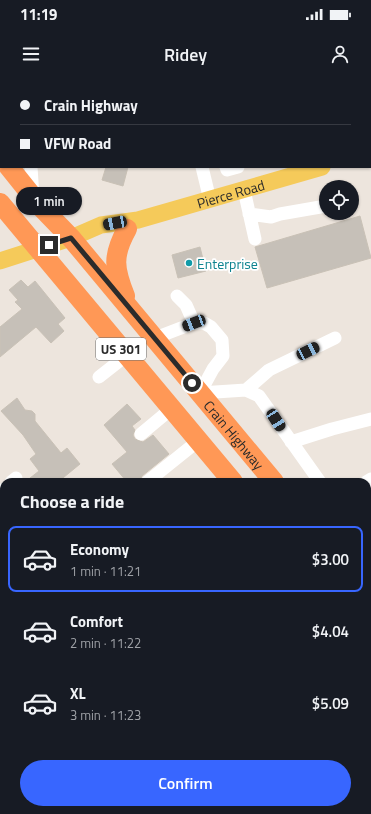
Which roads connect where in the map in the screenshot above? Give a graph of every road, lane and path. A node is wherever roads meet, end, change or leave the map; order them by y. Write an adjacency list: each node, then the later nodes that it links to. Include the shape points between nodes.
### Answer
1 (9, 168): 6 (highway, Crain Highway / US 301)
2 (31, 168): 6 (street)
3 (202, 168): 7 (street)
4 (319, 168): 5 (main road, Pierce Road)
5 (244, 190): 7 (main road, Pierce Road); 10 (street)
6 (33, 197): 12 (highway, Crain Highway / US 301)
7 (210, 200): 11 (main road, Pierce Road)
8 (319, 207): 10 (street, via 270,217)
9 (2, 208): 14 (highway, US 301)
10 (249, 210): 13 (street)
11 (133, 225): 12 (main road, Pierce Road, via 91,241); 17 (highway, via 118,247 115,258 118,279)
12 (71, 238): 14 (main road); 17 (highway, Crain Highway / US 301)
13 (255, 239)
14 (38, 249): 15 (main road); 21 (highway, US 301)
15 (0, 261)
16 (177, 296): 18 (street, via 186,305)
17 (129, 307): 19 (highway, Crain Highway / US 301)
18 (194, 323): 19 (street); 24 (street, via 204,323 211,327 222,340 224,348 223,356)
19 (155, 338): 24 (highway, Crain Highway / US 301)
20 (335, 338): 23 (street, via 269,370)
21 (127, 355): 22 (street); 25 (highway, US 301)
22 (99, 377)
23 (246, 390): 24 (street); 29 (street, via 259,396)
24 (200, 393): 32 (highway, Crain Highway / US 301)
25 (171, 409): 27 (street); 28 (highway, US 301)
26 (371, 419): 29 (street)
27 (141, 434)
28 (198, 441): 30 (street); 31 (highway, US 301)
29 (292, 442): 33 (street)
30 (152, 478)
31 (229, 478)
32 (271, 478)
33 (317, 478)

